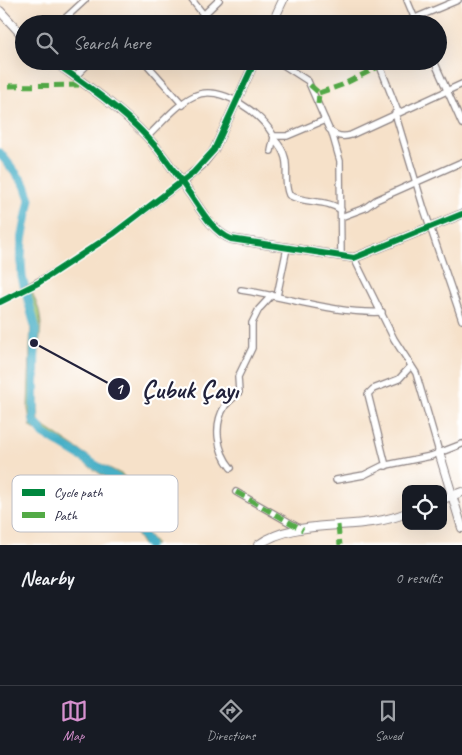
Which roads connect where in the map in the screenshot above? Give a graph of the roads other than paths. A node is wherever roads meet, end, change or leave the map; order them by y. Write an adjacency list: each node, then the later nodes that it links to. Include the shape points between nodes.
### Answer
1 (84, 0): 9 (street)
2 (192, 0): 10 (street)
3 (218, 0): 10 (street)
4 (283, 0): 11 (street)
5 (407, 0): 12 (street)
6 (459, 0): 7 (street); 13 (street)
7 (462, 5)
8 (0, 11): 14 (street)
9 (68, 15)
10 (204, 15)
11 (276, 15)
12 (413, 15)
13 (428, 15)
14 (15, 27)
15 (65, 70): 22 (street)
16 (82, 70): 22 (street)
17 (152, 70): 26 (street)
18 (251, 70): 25 (street)
19 (291, 70): 28 (street, via 308,81)
20 (381, 70): 27 (street)
21 (438, 70): 24 (street)
22 (75, 77): 31 (street, via 105,98)
23 (462, 84): 24 (street)
24 (447, 90): 27 (street); 29 (street)
25 (237, 102): 26 (street, via 210,92 196,95); 32 (street, via 256,114); 35 (street, via 210,155)
26 (183, 105): 31 (street)
27 (397, 112): 30 (street, via 351,135 342,137); 36 (street)
28 (325, 120): 30 (street); 32 (street, via 288,136)
29 (462, 124)
30 (332, 132): 37 (street, via 340,160)
31 (148, 137): 35 (street)
32 (274, 138): 33 (street); 37 (street, via 287,164 289,196 335,206)
33 (272, 151)
34 (462, 162): 36 (street)
35 (182, 182): 40 (street, via 210,223 225,237); 45 (street, via 113,234 30,287)
36 (417, 183): 37 (street, via 365,208); 39 (street)
37 (341, 214): 41 (street)
38 (462, 214): 39 (street)
39 (430, 228): 42 (street); 47 (street)
40 (287, 248): 41 (street); 44 (street)
41 (341, 257): 42 (street)
42 (354, 258): 46 (street)
43 (241, 290): 44 (street)
44 (275, 295): 46 (street, via 329,308); 52 (street, via 263,304 253,320 252,348 238,377 239,392 225,406 220,417 219,448)
45 (0, 302)
46 (382, 312): 48 (street)
47 (462, 320)
48 (411, 366): 50 (street, via 425,400); 51 (street, via 399,379 368,394)
49 (462, 444): 50 (street)
50 (439, 452): 51 (street); 56 (street)
51 (386, 466): 53 (street, via 364,475)
52 (231, 468)
53 (336, 480)
54 (236, 492): 60 (street)
55 (462, 492): 56 (street)
56 (452, 496): 57 (street); 59 (street)
57 (447, 498)
58 (402, 514): 60 (street, via 377,523)
59 (462, 528)
60 (303, 530): 61 (street, via 281,533)
61 (258, 545)

